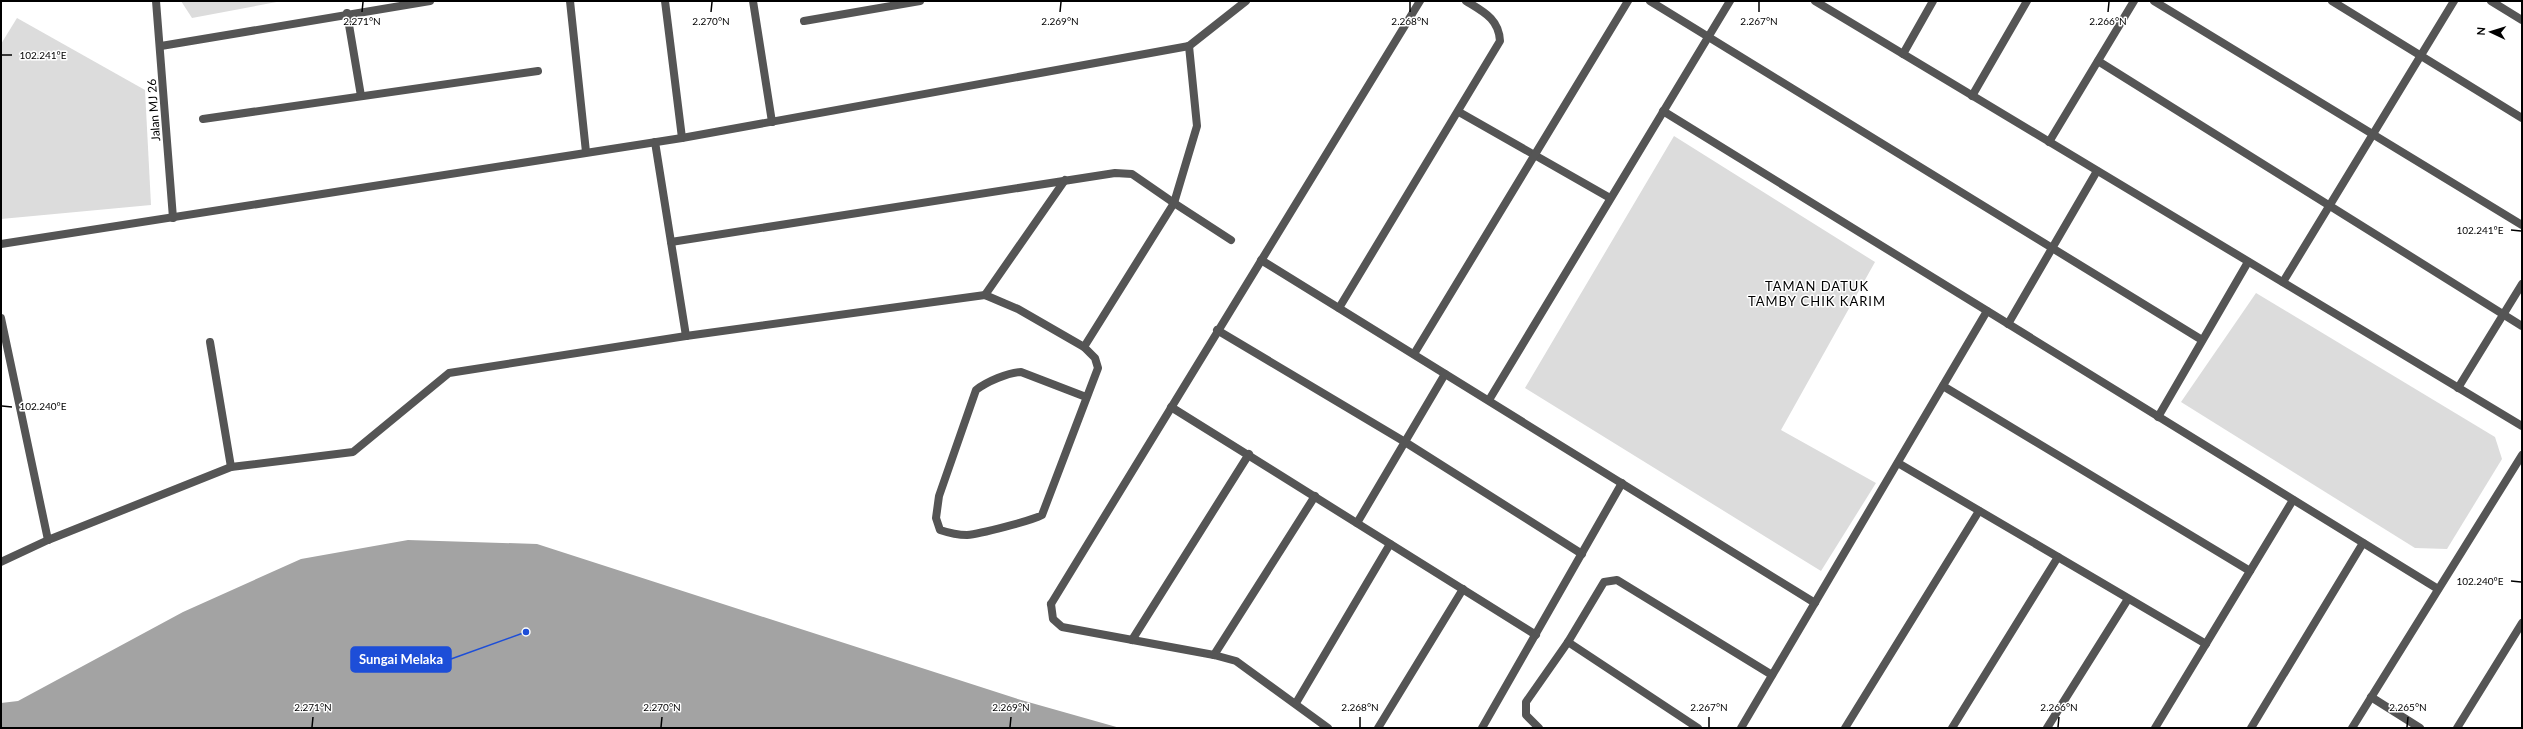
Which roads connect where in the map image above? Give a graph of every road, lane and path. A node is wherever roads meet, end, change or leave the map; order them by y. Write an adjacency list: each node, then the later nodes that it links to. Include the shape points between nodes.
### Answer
1 (156, 1): 26 (street, Jalan MJ 26)
2 (430, 1): 21 (street)
3 (570, 1): 43 (street)
4 (665, 1): 40 (street)
5 (753, 1): 38 (street)
6 (920, 1): 24 (street)
7 (1246, 1): 27 (street)
8 (1420, 1): 56 (street)
9 (1466, 1): 35 (street, via 1491,16 1500,30 1500,41)
10 (1628, 1): 44 (street)
11 (1650, 1): 25 (street)
12 (1730, 1): 25 (street)
13 (1815, 1): 28 (street)
14 (1933, 1): 28 (street)
15 (2027, 1): 33 (street)
16 (2134, 1): 30 (street)
17 (2154, 1): 39 (street)
18 (2332, 1): 29 (street)
19 (2454, 1): 29 (street)
20 (2491, 1): 23 (street)
21 (400, 3): 22 (street)
22 (347, 14): 26 (street); 32 (street)
23 (2522, 20)
24 (804, 21)
25 (1708, 36): 34 (street); 55 (street)
26 (161, 46): 50 (street, Jalan MJ 26)
27 (1189, 46): 38 (street); 48 (street, via 1197,126)
28 (1902, 54): 33 (street)
29 (2421, 56): 36 (street); 39 (street)
30 (2098, 61): 42 (street); 49 (street)
31 (538, 71): 32 (street)
32 (361, 96): 37 (street)
33 (1972, 96): 42 (street)
34 (1663, 111): 47 (street); 62 (street)
35 (1459, 112): 44 (street); 61 (street)
36 (2522, 118)
37 (203, 119)
38 (772, 122): 40 (street)
39 (2373, 134): 49 (street); 51 (street)
40 (682, 138): 41 (street)
41 (655, 142): 43 (street); 53 (street)
42 (2049, 142): 45 (street)
43 (586, 152): 50 (street)
44 (1534, 155): 47 (street); 72 (street)
45 (2097, 171): 55 (street); 57 (street)
46 (1065, 180): 48 (street, via 1128,174); 53 (street); 60 (street)
47 (1610, 198): 77 (street)
48 (1174, 203): 52 (street); 71 (street)
49 (2330, 205): 58 (street); 63 (street)
50 (173, 218): 54 (street)
51 (2522, 226)
52 (1231, 240)
53 (671, 242): 68 (street)
54 (1, 244)
55 (2052, 248): 65 (street); 69 (street)
56 (1261, 260): 61 (street); 67 (street)
57 (2248, 262): 58 (street); 69 (street)
58 (2282, 282): 75 (street)
59 (2522, 284): 63 (street)
60 (985, 295): 68 (street); 71 (street, via 1018,309)
61 (1339, 308): 72 (street)
62 (1987, 311): 65 (street); 74 (street)
63 (2503, 315): 66 (street); 75 (street)
64 (1, 318): 91 (street)
65 (2008, 324): 79 (street)
66 (2522, 326)
67 (1217, 330): 78 (street); 81 (street)
68 (686, 336): 85 (street, via 449,373 353,452)
69 (2202, 340): 79 (street)
70 (210, 342): 85 (street)
71 (1084, 347): 76 (street, via 1095,358 1098,368)
72 (1414, 354): 73 (street)
73 (1445, 374): 77 (street); 81 (street)
74 (1943, 386): 84 (street); 97 (street)
75 (2458, 388): 80 (street)
76 (1086, 397): 76 (street, via 1042,515 969,535 940,530 936,518 939,496 976,390 984,383 994,382 1010,372 1021,372)
77 (1488, 400): 86 (street)
78 (1171, 407): 82 (street); 104 (street, via 1051,604 1053,619 1062,627)
79 (2158, 417): 88 (street)
80 (2522, 426)
81 (1405, 442): 90 (street); 94 (street)
82 (1249, 454): 87 (street); 104 (street)
83 (2522, 455): 99 (street)
84 (1898, 463): 89 (street); 101 (street)
85 (231, 467): 91 (street)
86 (1622, 483): 94 (street); 101 (street)
87 (1315, 496): 90 (street); 107 (street)
88 (2293, 500): 92 (street); 97 (street)
89 (1980, 511): 95 (street); 117 (street)
90 (1357, 523): 93 (street)
91 (48, 540): 96 (street)
92 (2364, 543): 99 (street); 121 (street)
93 (1390, 544): 98 (street); 110 (street)
94 (1582, 554): 103 (street)
95 (2058, 558): 100 (street); 118 (street)
96 (1, 562)
97 (2250, 571): 106 (street)
98 (1464, 589): 103 (street); 112 (street)
99 (2438, 589): 109 (street)
100 (2128, 599): 106 (street); 119 (street)
101 (1815, 603): 108 (street)
102 (2522, 623): 124 (street)
103 (1536, 635): 113 (street)
104 (1132, 640): 107 (street)
105 (1568, 642): 108 (street, via 1604,582 1617,580); 114 (street, via 1526,702 1526,715); 115 (street)
106 (2206, 644): 120 (street)
107 (1214, 655): 110 (street, via 1236,661)
108 (1772, 675): 116 (street)
109 (2371, 697): 122 (street); 123 (street)
110 (1296, 703): 111 (street)
111 (1328, 728)
112 (1378, 728)
113 (1482, 728)
114 (1539, 728)
115 (1698, 728)
116 (1742, 728)
117 (1846, 728)
118 (1952, 728)
119 (2047, 728)
120 (2155, 728)
121 (2251, 728)
122 (2352, 728)
123 (2420, 728)
124 (2457, 728)

